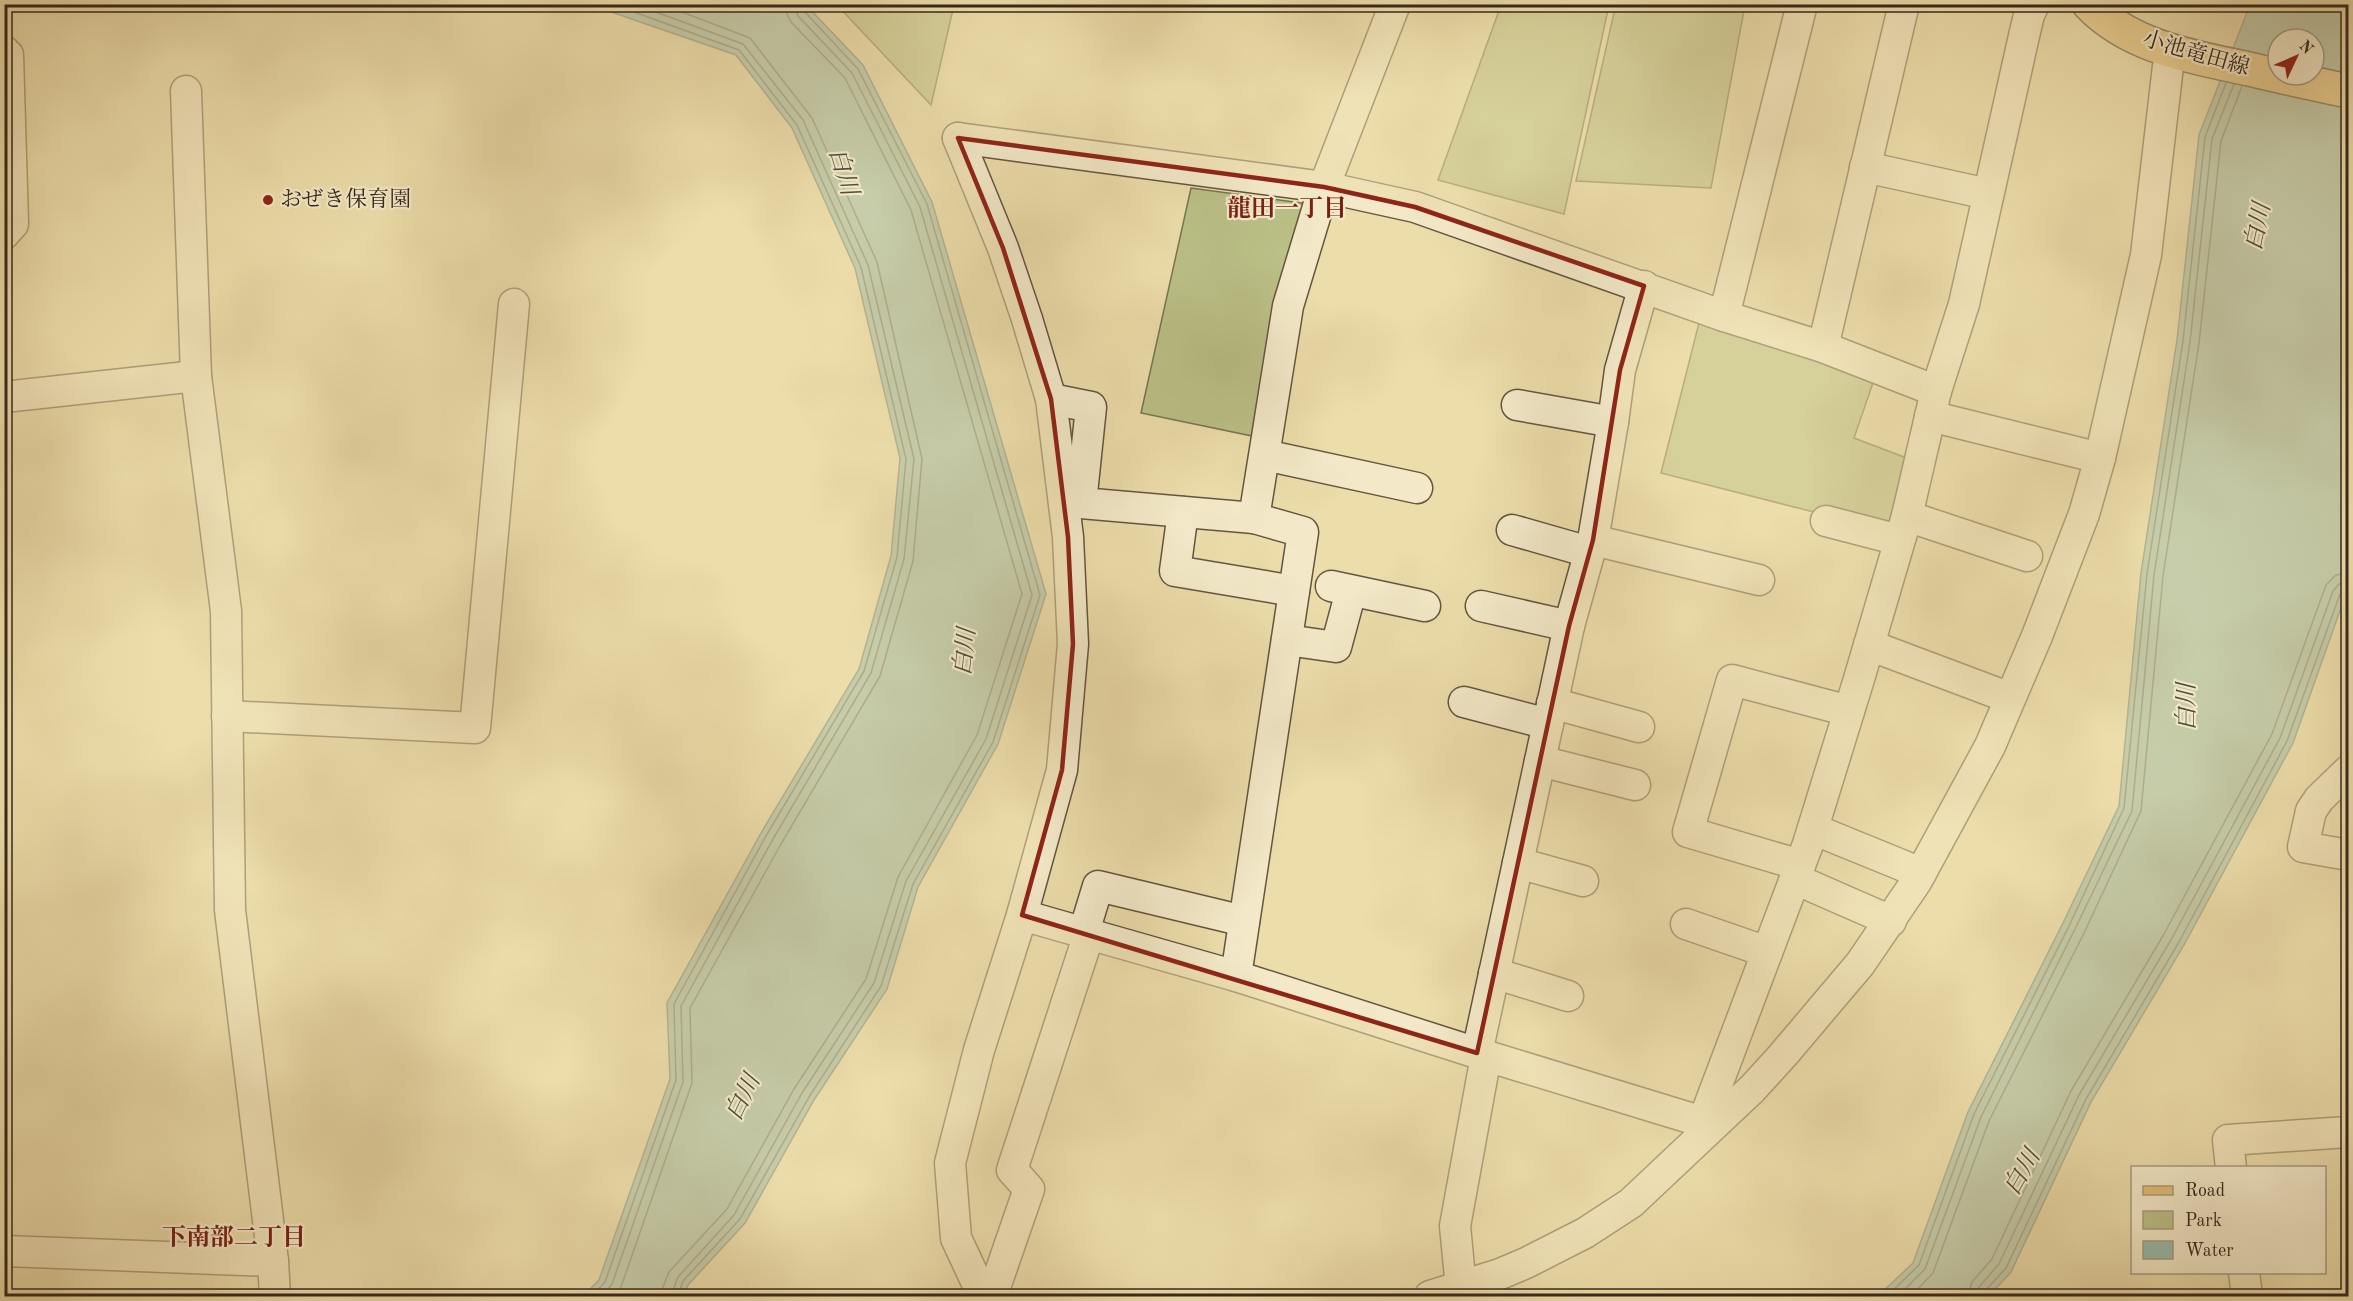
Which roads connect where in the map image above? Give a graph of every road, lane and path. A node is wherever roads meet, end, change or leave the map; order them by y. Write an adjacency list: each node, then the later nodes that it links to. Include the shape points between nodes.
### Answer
1 (1395, 4): 11 (street)
2 (1802, 4): 16 (street)
3 (1904, 4): 10 (street)
4 (2034, 4): 12 (street)
5 (2089, 4): 6 (main road, 小池竜田線, via 2122,31)
6 (2170, 49): 9 (main road, 小池竜田線); 25 (street, via 2146,255)
7 (4, 51): 13 (street, via 8,55 14,224)
8 (186, 91): 18 (street)
9 (2349, 91)
10 (1865, 167): 12 (street); 17 (street)
11 (1324, 187): 14 (street, via 1415,207); 20 (street, via 958,138 1003,248); 24 (street, via 1288,306)
12 (1989, 194): 21 (street, via 1964,304)
13 (4, 234)
14 (1644, 286): 16 (street); 23 (street, via 1620,370)
15 (514, 304): 45 (street, via 475,728)
16 (1724, 316): 17 (street)
17 (1822, 347): 21 (street)
18 (196, 376): 19 (street); 45 (street, via 226,611)
19 (4, 397)
20 (1051, 399): 27 (street, via 1091,407 1081,503); 56 (street, via 1068,537 1073,644 1062,770)
21 (1933, 404): 25 (street); 30 (street)
22 (1517, 405): 23 (street)
23 (1613, 422): 32 (street)
24 (1265, 455): 26 (street); 28 (street)
25 (2100, 458): 41 (street, via 2084,514)
26 (1416, 488)
27 (1183, 512): 28 (street); 35 (street, via 1175,571)
28 (1254, 518): 35 (street, via 1304,532)
29 (1826, 521): 30 (street)
30 (1903, 528): 33 (street); 40 (street)
31 (1512, 530): 32 (street)
32 (1591, 546): 34 (street); 38 (street)
33 (2027, 556)
34 (1758, 580)
35 (1294, 591): 39 (street)
36 (1425, 606): 39 (street, via 1341,588 1336,647)
37 (1481, 606): 38 (street)
38 (1569, 626): 44 (street)
39 (1287, 640): 57 (street)
40 (1869, 645): 41 (street); 43 (street)
41 (2010, 698): 54 (street, via 1971,782)
42 (1464, 702): 44 (street)
43 (1849, 711): 50 (street); 53 (street, via 1732,680 1688,832)
44 (1550, 713): 46 (street); 47 (street)
45 (227, 716): 70 (street, via 230,910)
46 (1639, 727)
47 (1540, 761): 49 (street); 52 (street)
48 (2349, 771): 51 (street, via 2311,811 2303,847)
49 (1635, 785)
50 (1813, 829): 53 (street); 54 (street)
51 (2349, 855)
52 (1518, 863): 55 (street); 62 (street)
53 (1798, 872): 58 (street); 61 (street)
54 (1921, 873): 58 (street)
55 (1583, 881)
56 (1022, 915): 60 (street); 74 (street, via 979,1050 950,1163 956,1238)
57 (1244, 921): 60 (street, via 1098,886); 63 (street)
58 (1891, 921): 66 (street, via 1783,1055)
59 (1686, 924): 61 (street)
60 (1086, 933): 63 (street); 75 (street, via 1012,1170 1029,1189)
61 (1767, 952): 66 (street)
62 (1494, 973): 64 (street); 65 (street)
63 (1236, 976): 65 (street)
64 (1568, 996)
65 (1482, 1055): 66 (street); 72 (street, via 1455,1226)
66 (1706, 1126): 72 (street, via 1648,1188 1609,1218 1526,1263)
67 (2349, 1132): 68 (street, via 2228,1140)
68 (2231, 1166)
69 (4, 1251): 70 (street)
70 (273, 1261): 73 (street)
71 (2244, 1274): 77 (street)
72 (1461, 1288): 76 (street)
73 (275, 1296)
74 (983, 1296)
75 (992, 1296)
76 (1430, 1296)
77 (2247, 1296)

